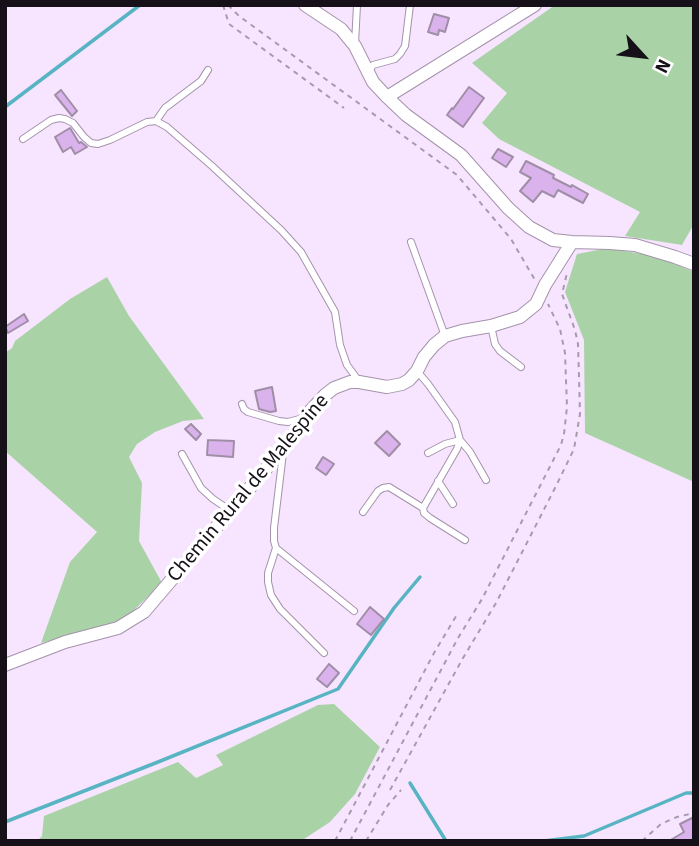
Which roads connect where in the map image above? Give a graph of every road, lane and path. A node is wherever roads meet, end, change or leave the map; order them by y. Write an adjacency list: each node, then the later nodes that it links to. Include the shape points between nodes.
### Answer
1 (223, 5): 11 (path, via 229,24)
2 (228, 5): 17 (path, via 457,175 511,239)
3 (306, 5): 7 (street, via 341,29)
4 (357, 5): 7 (lane)
5 (410, 5): 9 (lane, via 401,54 373,65)
6 (535, 5): 10 (street)
7 (355, 46): 9 (street)
8 (208, 70): 12 (lane, via 201,82 165,108)
9 (368, 73): 10 (street)
10 (387, 97): 15 (street, via 461,155 518,219)
11 (344, 108)
12 (156, 121): 13 (lane, via 98,144 91,143 73,123 59,118); 22 (lane, via 212,166 301,252 335,312 340,345)
13 (23, 139)
14 (411, 243): 19 (lane)
15 (569, 247): 16 (street, via 635,246); 17 (street); 41 (path, via 562,294 576,337 580,414 574,449 496,603)
16 (694, 264)
17 (542, 293): 18 (street, via 520,317); 45 (path, via 560,330 565,353 567,407 561,445)
18 (491, 326): 19 (street); 20 (lane, via 500,351)
19 (445, 336): 21 (street, Chemin Rural de Malespine)
20 (521, 367)
21 (417, 371): 22 (street, Chemin Rural de Malespine, via 393,387); 25 (lane, via 455,422)
22 (359, 382): 24 (street, Chemin Rural de Malespine, via 334,388)
23 (242, 404): 24 (lane, via 248,412 279,421)
24 (308, 416): 26 (street, Chemin Rural de Malespine)
25 (460, 440): 27 (lane); 29 (lane); 30 (lane)
26 (283, 449): 33 (street, Chemin Rural de Malespine); 36 (lane)
27 (428, 453)
28 (182, 454): 33 (lane, via 201,488)
29 (486, 480)
30 (438, 481): 31 (lane); 32 (lane)
31 (453, 504)
32 (422, 508): 34 (lane, via 389,487 379,491); 35 (lane)
33 (231, 511): 40 (street, Chemin Rural de Malespine, via 144,612 118,628)
34 (363, 512)
35 (464, 540)
36 (276, 548): 37 (lane); 39 (lane, via 268,573 271,595)
37 (354, 611)
38 (458, 613): 44 (path)
39 (324, 653)
40 (5, 665)
41 (390, 790)
42 (401, 790): 46 (path)
43 (694, 813): 47 (path, via 661,824)
44 (335, 841)
45 (350, 841)
46 (366, 841)
47 (642, 841)

